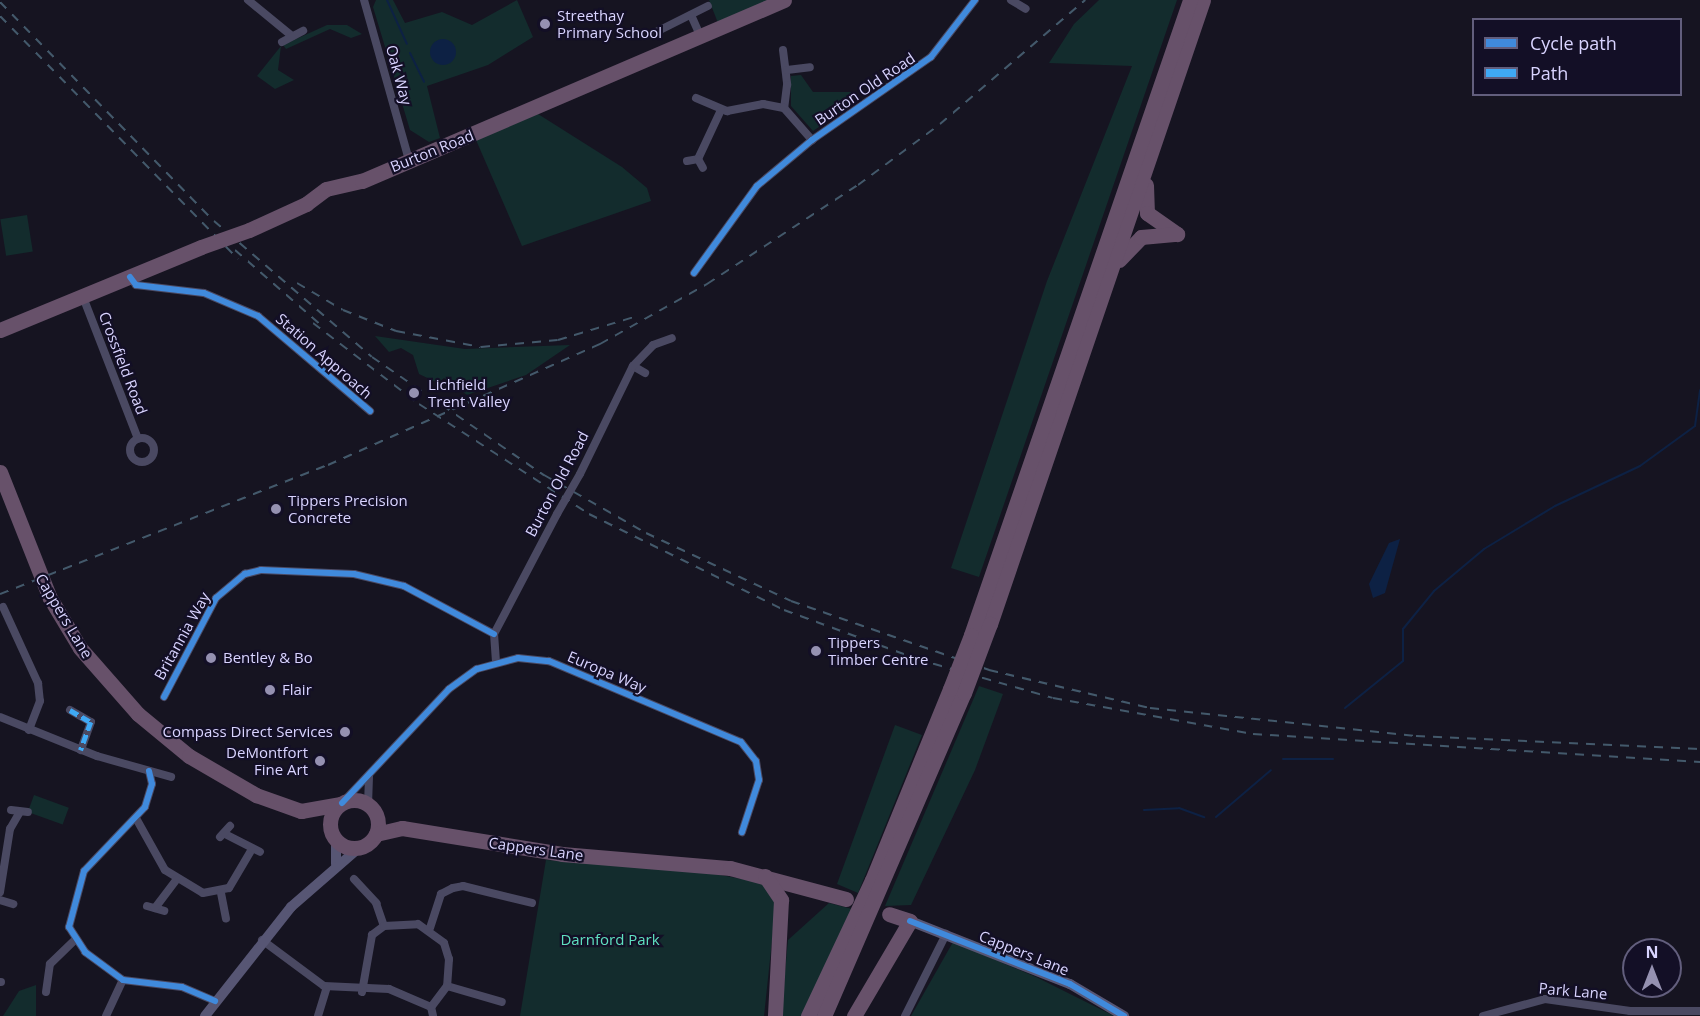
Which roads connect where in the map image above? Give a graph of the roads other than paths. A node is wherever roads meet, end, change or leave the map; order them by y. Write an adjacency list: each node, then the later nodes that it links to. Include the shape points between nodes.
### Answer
1 (248, 0): 13 (street)
2 (364, 0): 24 (street, Oak Way)
3 (784, 0): 14 (highway, Burton Road)
4 (975, 0): 23 (street, Burton Old Road, via 931,57)
5 (1011, 0): 8 (street)
6 (1190, 0): 42 (highway, bridge, via 971,635)
7 (1203, 0): 22 (highway)
8 (1023, 5)
9 (708, 6): 10 (street)
10 (691, 15): 12 (street); 14 (street)
11 (303, 31): 13 (street)
12 (660, 33)
13 (292, 36): 15 (street)
14 (701, 37): 24 (highway, Burton Road)
15 (282, 42)
16 (783, 50): 18 (street)
17 (810, 67): 18 (street)
18 (787, 70): 20 (street)
19 (696, 98): 21 (street)
20 (784, 108): 21 (street, via 763,104); 23 (street)
21 (721, 110): 25 (street)
22 (1158, 132): 30 (highway); 30 (highway, via 1144,203 1147,213 1177,234 1133,242)
23 (812, 140): 28 (street, Burton Old Road, via 757,186)
24 (408, 157): 29 (highway, Burton Road, bridge, via 362,181 326,189 306,204 249,230)
25 (698, 159): 26 (street); 27 (street)
26 (687, 161)
27 (703, 168)
28 (694, 273)
29 (130, 277): 31 (highway, Burton Road); 36 (street, Station Approach, via 136,285 204,293 258,316)
30 (1105, 289): 42 (highway, bridge, via 990,624)
31 (83, 297): 32 (highway, Burton Road); 37 (street, Crossfield Road)
32 (5, 327)
33 (672, 338): 34 (street, Burton Old Road, via 653,345)
34 (633, 366): 35 (street); 40 (street, Burton Old Road, bridge)
35 (645, 373)
36 (370, 411)
37 (138, 439)
38 (0, 472): 51 (highway, Cappers Lane, via 50,598 97,670 165,737)
39 (3, 605): 46 (street, via 38,683 40,701)
40 (494, 634): 41 (street); 43 (street, Britannia Way, via 404,586 354,574 261,570 235,581 216,598)
41 (496, 662): 49 (street, Europa Way, via 449,689); 58 (street, Europa Way, via 549,661 741,742 756,761 759,780)
42 (957, 691): 98 (highway); 99 (highway)
43 (164, 697)
44 (70, 710): 47 (street, via 91,722)
45 (0, 717): 46 (street)
46 (30, 730): 47 (street)
47 (81, 750): 48 (street)
48 (149, 771): 50 (street); 55 (street, via 151,795)
49 (369, 776): 52 (street, Europa Way); 53 (street)
50 (171, 777)
51 (256, 795): 52 (highway, Cappers Lane, via 301,811); 60 (highway, Cappers Lane)
52 (341, 803): 53 (highway); 60 (highway, via 330,817)
53 (369, 805): 57 (highway, Cappers Lane); 59 (highway, via 377,819)
54 (11, 810): 69 (street, via 24,812 10,829)
55 (137, 820): 67 (street, via 156,858); 83 (street, via 84,871 70,908)
56 (230, 826): 62 (street, via 224,836)
57 (402, 828): 59 (highway, Cappers Lane); 65 (highway, Cappers Lane, via 562,854 674,861)
58 (742, 832)
59 (376, 834): 61 (highway)
60 (333, 837): 61 (highway); 64 (street)
61 (360, 847): 64 (street)
62 (252, 849): 63 (street); 70 (street, via 238,879)
63 (260, 852)
64 (336, 864): 84 (street)
65 (765, 876): 68 (highway, Cappers Lane); 73 (highway)
66 (354, 879): 80 (street, via 376,903)
67 (177, 880): 70 (street, via 203,893); 76 (street, via 160,909)
68 (797, 885): 71 (highway, Cappers Lane); 73 (highway)
69 (0, 892)
70 (221, 893): 78 (street, via 220,910)
71 (846, 899)
72 (0, 900): 75 (street)
73 (781, 900): 97 (highway)
74 (531, 903): 81 (street, via 464,886 453,888 441,894)
75 (13, 904)
76 (147, 906)
77 (889, 914): 79 (highway, Cappers Lane)
78 (226, 920)
79 (910, 921): 82 (street, Cappers Lane); 100 (highway)
80 (384, 926): 81 (street, via 403,921); 89 (street, via 372,935 365,953)
81 (430, 928): 87 (street, via 449,959)
82 (946, 934): 101 (street); 102 (street, Cappers Lane, via 1070,984)
83 (75, 940): 85 (street); 86 (street, via 50,964 46,989)
84 (261, 940): 88 (street); 90 (street)
85 (123, 980): 90 (street, via 183,987); 94 (street)
86 (36, 985)
87 (447, 986): 91 (street); 93 (street)
88 (327, 987): 89 (street); 96 (street)
89 (362, 992): 93 (street, via 389,989)
90 (214, 1001): 95 (street)
91 (502, 1002)
92 (1700, 1011): 103 (street, Park Lane, via 1630,1011 1545,999)
93 (432, 1012)
94 (106, 1016)
95 (205, 1016)
96 (318, 1016)
97 (775, 1016)
98 (808, 1016)
99 (824, 1016)
100 (854, 1016)
101 (905, 1016)
102 (1124, 1016)
103 (1483, 1016)

